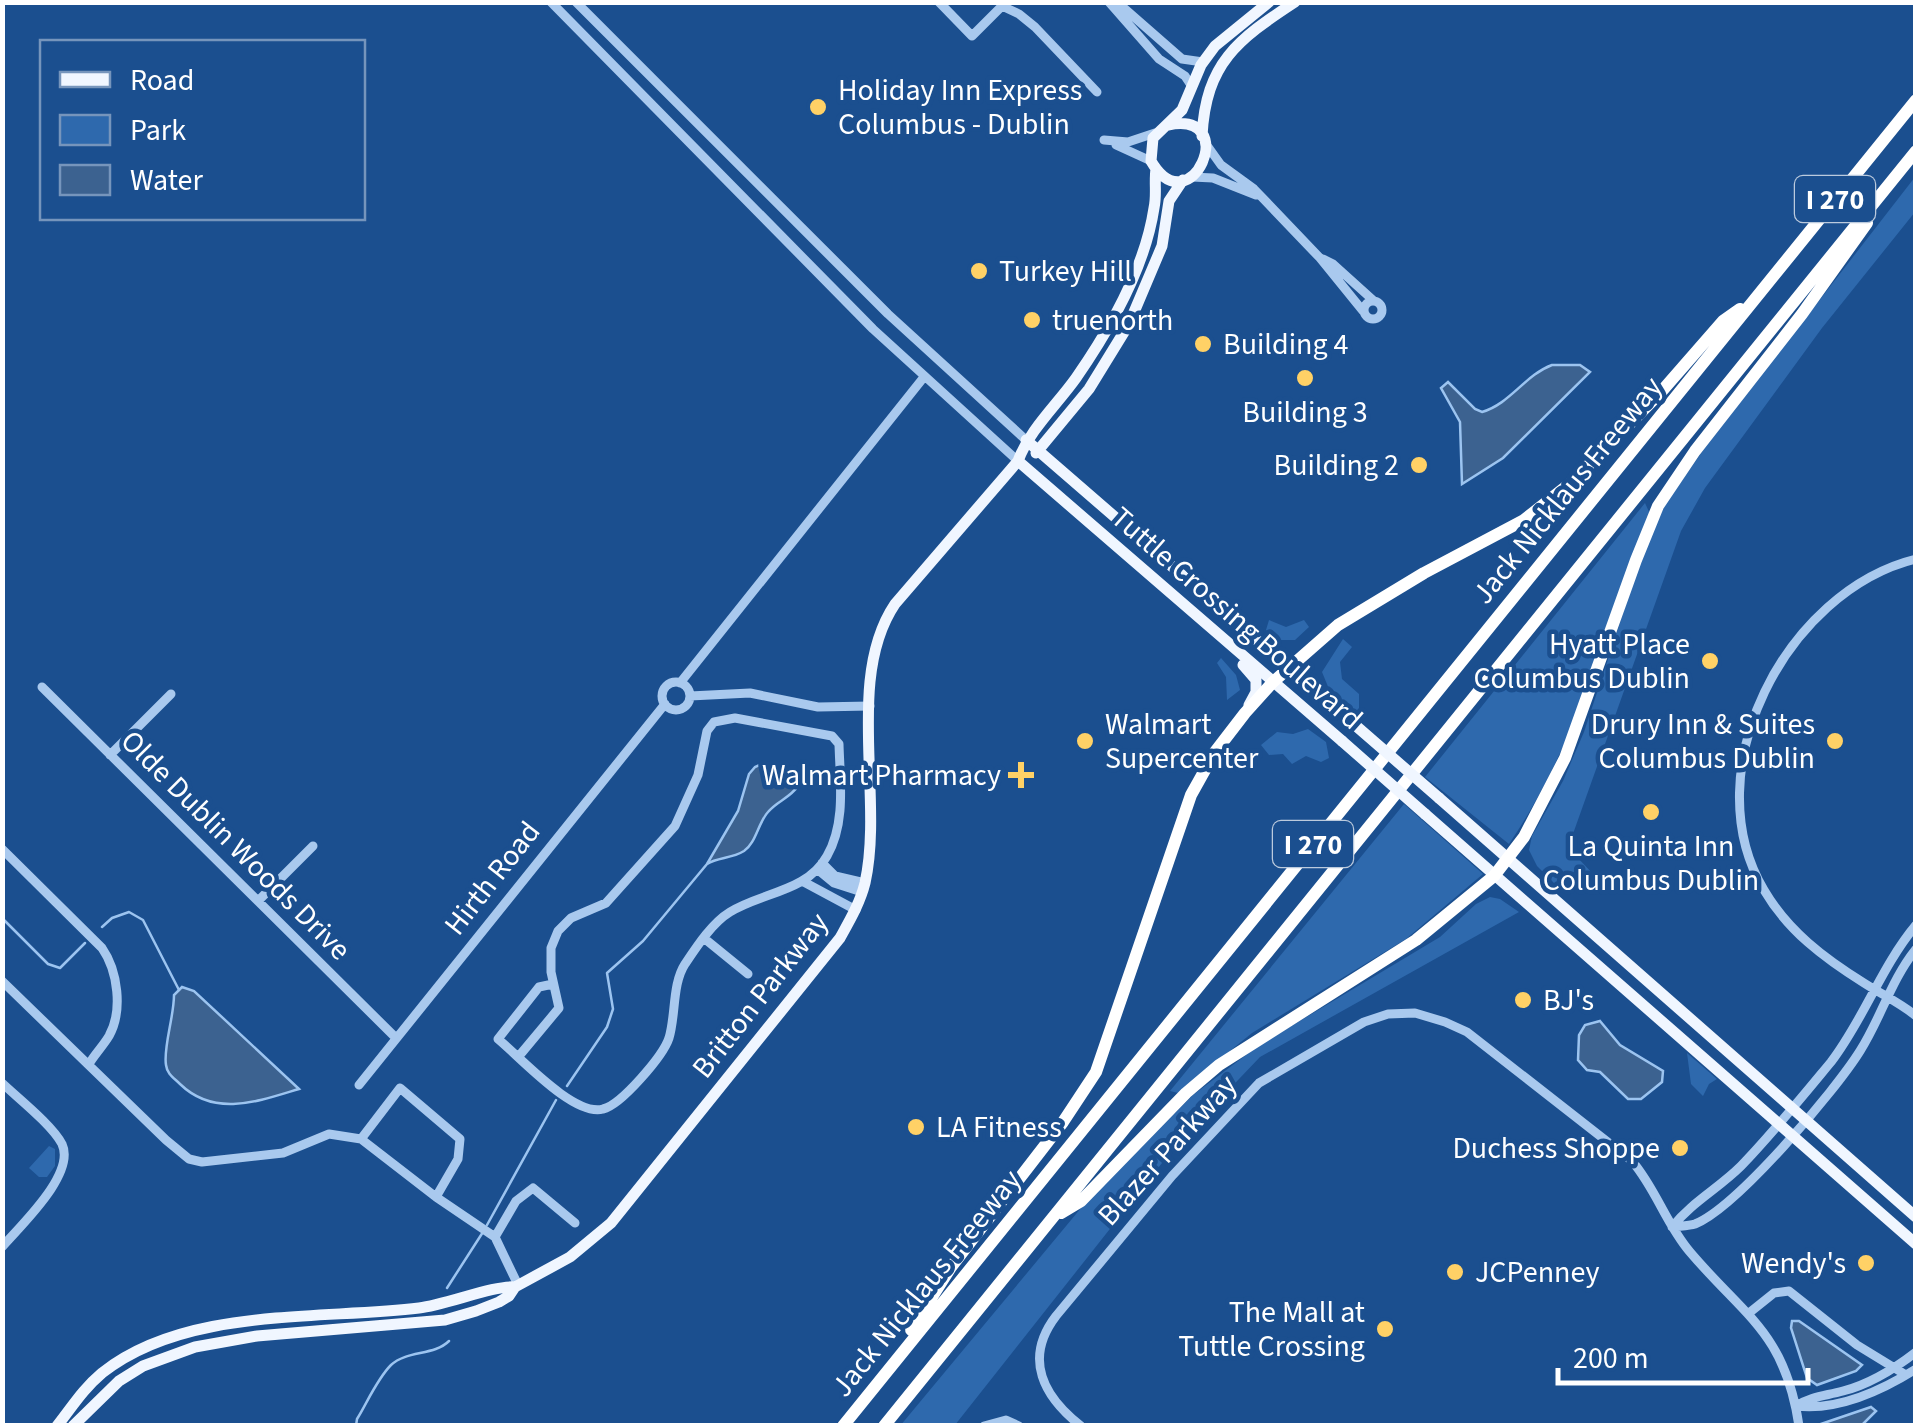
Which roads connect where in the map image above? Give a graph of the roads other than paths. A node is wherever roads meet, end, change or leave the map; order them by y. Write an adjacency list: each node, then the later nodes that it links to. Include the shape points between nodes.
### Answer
1 (551, 2): 25 (street, Tuttle Crossing Boulevard)
2 (576, 2): 26 (street, Tuttle Crossing Boulevard, via 888,314)
3 (938, 2): 8 (street, via 972,36)
4 (987, 2): 8 (street)
5 (1108, 2): 11 (street)
6 (1116, 2): 10 (street, via 1182,59)
7 (1295, 2): 9 (main road)
8 (1002, 6): 12 (street, via 1035,27)
9 (1274, 6): 10 (main road, via 1232,29); 15 (main road, via 1216,70 1206,98)
10 (1203, 62): 11 (main road)
11 (1191, 85): 14 (main road, via 1182,110)
12 (1097, 92)
13 (1916, 100): 22 (highway, Jack Nicklaus Freeway / I 270)
14 (1162, 128): 15 (main road, via 1187,124); 17 (main road, via 1150,146); 17 (street, via 1128,142 1104,140)
15 (1204, 140): 19 (main road, via 1205,163); 20 (street, via 1221,165)
16 (1916, 151): 18 (highway, Jack Nicklaus Freeway / I 270)
17 (1154, 165): 19 (main road, via 1168,178); 26 (main road, via 1154,213 1127,289 1094,350)
18 (1900, 170): 43 (highway, via 1658,506 1565,758); 73 (highway, Jack Nicklaus Freeway / I 270)
19 (1188, 178): 20 (street, via 1213,178); 27 (main road, via 1169,201 1162,246 1129,324)
20 (1260, 196): 21 (street)
21 (1320, 258): 23 (street); 24 (street)
22 (1755, 298): 31 (highway, via 1723,321 1558,494 1498,536 1338,625); 84 (highway, Jack Nicklaus Freeway / I 270)
23 (1374, 301): 24 (street); 24 (street, via 1379,316)
24 (1363, 311)
25 (924, 377): 28 (street, Tuttle Crossing Boulevard); 33 (street)
26 (1026, 440): 27 (main road, Tuttle Crossing Boulevard); 28 (main road)
27 (1040, 452): 28 (main road); 31 (main road, Tuttle Crossing Boulevard)
28 (1018, 461): 30 (main road, Tuttle Crossing Boulevard); 38 (main road, Britton Parkway, via 888,614 873,655)
29 (1916, 559): 58 (street, via 1852,588 1802,634 1760,705 1742,758 1738,807 1764,890 1808,944)
30 (1207, 625): 32 (main road, Tuttle Crossing Boulevard); 39 (main road, via 1256,680)
31 (1288, 668): 32 (highway); 43 (main road, Tuttle Crossing Boulevard, bridge)
32 (1273, 682): 39 (highway); 45 (main road, Tuttle Crossing Boulevard, bridge)
33 (680, 684): 36 (street); 37 (street, via 665,689)
34 (42, 687): 40 (street, Olde Dublin Woods Drive)
35 (172, 694): 40 (street)
36 (690, 696): 37 (street, via 680,710); 38 (street, via 750,693 818,707)
37 (665, 704): 61 (street, Hirth Road)
38 (870, 706): 48 (main road, Britton Parkway)
39 (1245, 713): 84 (highway, via 1191,795 1096,1072)
40 (110, 756): 50 (street, Olde Dublin Woods Drive)
41 (313, 846): 50 (street)
42 (2, 849): 63 (street, via 114,965 111,1034)
43 (1508, 858): 45 (highway); 66 (main road, Tuttle Crossing Boulevard)
44 (820, 866): 46 (street); 47 (street); 57 (street, via 838,829 839,744 823,732 724,718 708,731 675,826 606,903 570,918 558,931 551,948)
45 (1494, 876): 68 (main road, Tuttle Crossing Boulevard); 73 (highway, via 1416,940 1218,1066 1080,1201)
46 (833, 879): 48 (street); 49 (street)
47 (802, 881): 49 (street); 53 (street, via 733,910)
48 (864, 887): 51 (main road, Britton Parkway)
49 (825, 896): 51 (street)
50 (258, 902): 61 (street, Olde Dublin Woods Drive)
51 (856, 910): 79 (main road, Britton Parkway, via 611,1222 570,1257)
52 (1916, 925): 58 (street)
53 (704, 939): 55 (street); 62 (street, via 681,971 668,1042 616,1104 598,1111 580,1106)
54 (1916, 949): 59 (street)
55 (748, 974)
56 (2, 981): 63 (street)
57 (553, 984): 62 (street, via 558,1008); 62 (street, via 539,986 498,1039)
58 (1874, 989): 59 (street); 66 (street, via 1843,1045)
59 (1886, 996): 60 (street); 67 (street, via 1852,1062)
60 (1916, 1016)
61 (396, 1038): 65 (street, Hirth Road)
62 (519, 1056)
63 (89, 1064): 70 (street, via 189,1159 283,1153 329,1134)
64 (2, 1083): 78 (street, via 55,1135 65,1156 61,1177)
65 (359, 1085)
66 (1791, 1107): 67 (main road, Tuttle Crossing Boulevard); 68 (street)
67 (1805, 1120): 69 (street); 72 (main road, Tuttle Crossing Boulevard)
68 (1777, 1124): 69 (main road, Tuttle Crossing Boulevard); 75 (street, via 1740,1167)
69 (1791, 1136): 75 (street, via 1722,1204 1695,1224); 77 (main road, Tuttle Crossing Boulevard)
70 (362, 1139): 71 (street); 71 (street, via 400,1088 460,1138 458,1158)
71 (436, 1197): 76 (street)
72 (1916, 1216)
73 (1050, 1220): 89 (highway, Jack Nicklaus Freeway / I 270)
74 (574, 1222): 76 (street, via 533,1188 516,1201)
75 (1672, 1226): 80 (street, Blazer Parkway); 92 (street, Blazer Parkway, via 1632,1161 1467,1032 1414,1014 1364,1022 1260,1083 1172,1176 1051,1322 1040,1354 1044,1386)
76 (495, 1237): 79 (street)
77 (1916, 1244)
78 (2, 1248)
79 (517, 1286): 86 (main road, Britton Parkway, via 423,1308 221,1325 172,1336 101,1374); 87 (main road, Britton Parkway, via 499,1302 445,1320 257,1336 169,1354 119,1381)
80 (1749, 1313): 82 (street, via 1789,1290); 85 (street, Blazer Parkway, via 1773,1342)
81 (1916, 1352): 82 (street)
82 (1894, 1368): 83 (street); 85 (street)
83 (1911, 1372): 85 (street, via 1846,1401)
84 (871, 1390): 88 (highway, Jack Nicklaus Freeway / I 270)
85 (1796, 1406): 93 (street, Blazer Parkway)
86 (57, 1426)
87 (74, 1426)
88 (843, 1426)
89 (884, 1426)
90 (984, 1426): 91 (street, via 1006,1420)
91 (1019, 1426)
92 (1081, 1426)
93 (1799, 1426)

